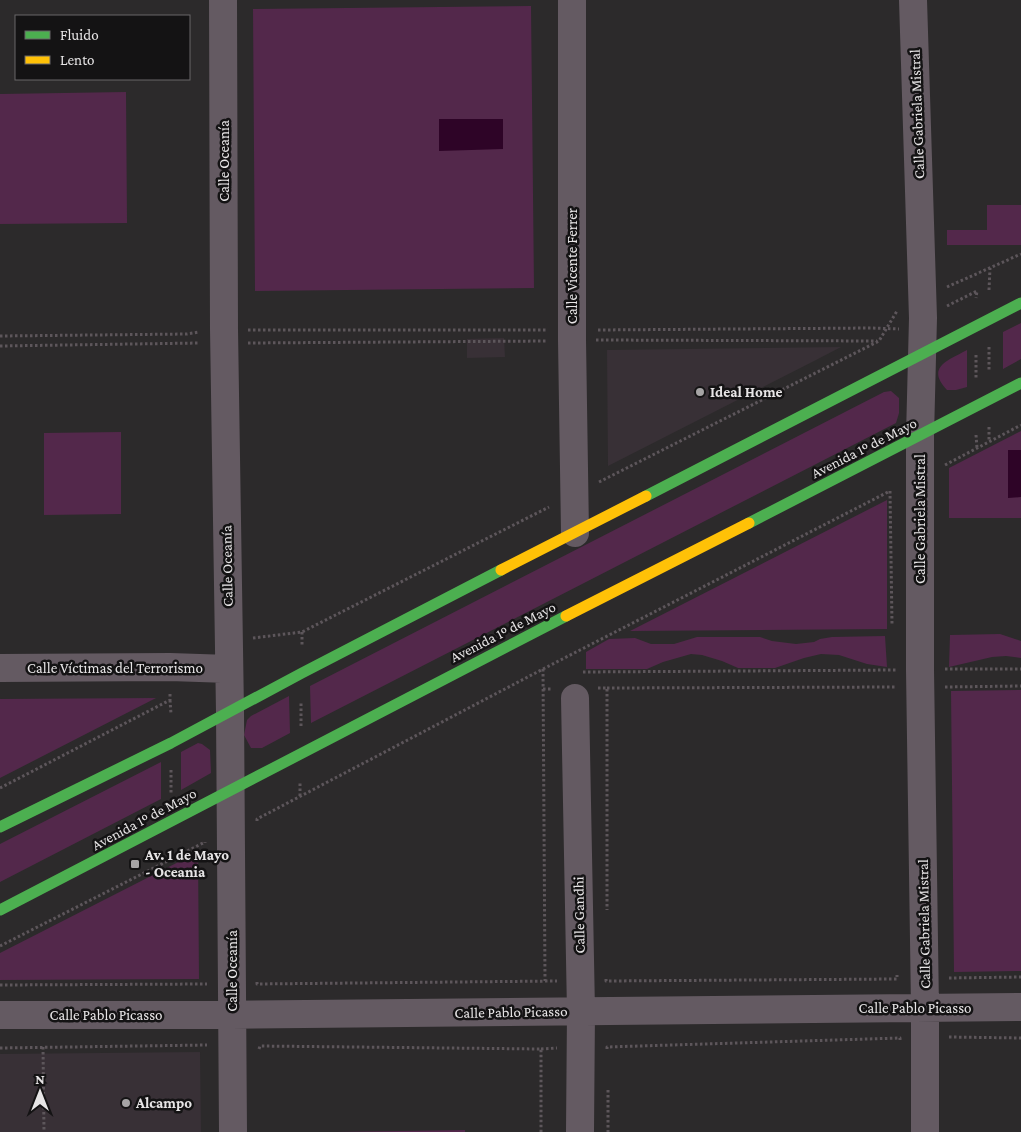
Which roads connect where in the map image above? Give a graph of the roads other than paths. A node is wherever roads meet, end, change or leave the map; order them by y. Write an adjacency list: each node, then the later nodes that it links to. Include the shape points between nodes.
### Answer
1 (223, 0): 10 (street, Calle Oceanía)
2 (572, 0): 8 (street, Calle Vicente Ferrer)
3 (913, 0): 5 (street, Calle Gabriela Mistral)
4 (1021, 304): 5 (street)
5 (921, 356): 7 (street, Calle Gabriela Mistral); 8 (street)
6 (1021, 383): 7 (street, Avenida 1º de Mayo)
7 (920, 436): 13 (street, Avenida 1º de Mayo); 17 (street, Calle Gabriela Mistral)
8 (575, 533): 12 (street)
9 (0, 668): 10 (street, Calle Víctimas del Terrorismo)
10 (229, 669): 12 (street, Calle Oceanía)
11 (575, 693): 18 (street, Calle Gandhi)
12 (230, 712): 13 (street, Calle Oceanía); 14 (street)
13 (231, 790): 15 (street, Avenida 1º de Mayo); 20 (street, Calle Oceanía)
14 (0, 827)
15 (0, 910)
16 (1021, 1007): 17 (street, Calle Pablo Picasso)
17 (925, 1008): 18 (street, Calle Pablo Picasso); 23 (street, Calle Gabriela Mistral)
18 (581, 1011): 20 (street, Calle Pablo Picasso); 22 (street, Calle Gandhi)
19 (0, 1015): 20 (street, Calle Pablo Picasso)
20 (232, 1015): 21 (street, Calle Oceanía)
21 (233, 1132)
22 (580, 1132)
23 (925, 1132)

